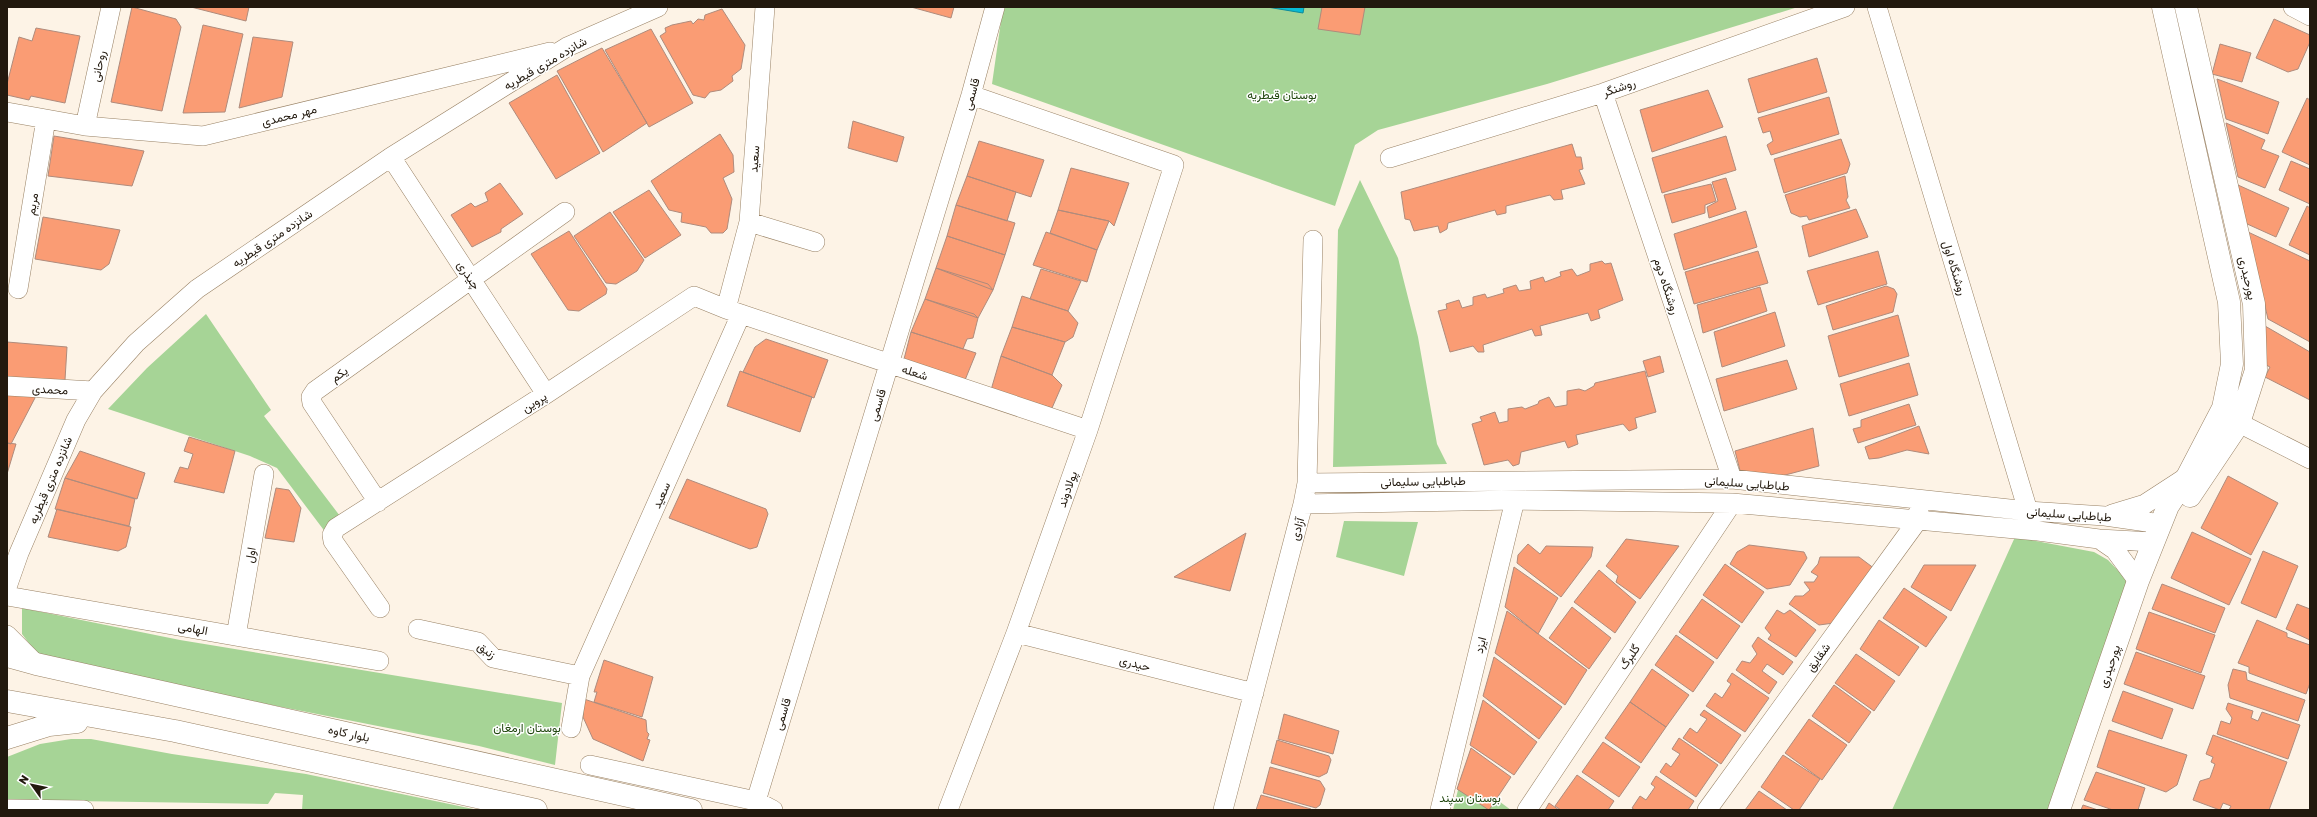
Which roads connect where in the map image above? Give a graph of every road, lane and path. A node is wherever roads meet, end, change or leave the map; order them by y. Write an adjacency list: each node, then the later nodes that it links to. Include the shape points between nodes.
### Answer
1 (111, 7): 16 (street, روحانی)
2 (765, 7): 20 (street, سعید)
3 (995, 7): 13 (street, قاسمی)
4 (1845, 7): 12 (street, روشنگر)
5 (1877, 7): 45 (street, روشنگاه اول)
6 (2163, 7): 34 (main road, پورحیدری, via 2229,302 2232,364 2223,408)
7 (2186, 7): 30 (main road, پورحیدری, via 2254,304 2256,370)
8 (2293, 7): 10 (street)
9 (651, 8): 11 (street, شانزده متری قیطریه)
10 (2310, 16)
11 (567, 48): 16 (street, مهر محمدی, via 202,136); 17 (street, شانزده متری قیطریه)
12 (1603, 93): 18 (street, روشنگر); 35 (street, روشنگاه دوم)
13 (971, 95): 26 (street, قاسمی); 31 (street, پولادوند, via 1174,165)
14 (7, 112): 15 (street, مهر محمدی)
15 (46, 119): 16 (street, مهر محمدی); 24 (street, مریم)
16 (85, 126)
17 (391, 157): 23 (street, چیذری); 28 (street, شانزده متری قیطریه, via 197,289 136,343)
18 (1390, 158)
19 (565, 212): 23 (street)
20 (749, 222): 22 (street); 25 (street, سعید)
21 (1313, 240): 37 (street, آزادی)
22 (815, 242)
23 (471, 280): 29 (street, چیذری); 40 (street, یکم, via 315,391 311,397 312,403)
24 (18, 289)
25 (734, 312): 26 (street, شعله); 29 (street, پروین, via 694,296); 60 (street, سعید)
26 (889, 364): 31 (street, شعله); 67 (street, قاسمی)
27 (7, 386): 28 (street, محمدی)
28 (93, 391): 48 (street, شانزده متری قیطریه, via 76,420)
29 (546, 394): 40 (street, پروین)
30 (2240, 423): 32 (street); 46 (main road, پورحیدری, via 2178,514)
31 (1088, 430): 54 (street, پولادوند)
32 (2310, 458)
33 (264, 474): 56 (street, اول)
34 (2187, 477): 43 (street, via 2144,504); 46 (main road, پورحیدری, via 2168,506)
35 (1732, 479): 36 (street, طباطبایی سلیمانی); 39 (street, طباطبایی سلیمانی)
36 (1516, 480): 37 (street, طباطبایی سلیمانی); 38 (street, ایزد)
37 (1307, 483): 42 (street, آزادی)
38 (1515, 500): 41 (street, طباطبایی سلیمانی); 42 (street, طباطبایی سلیمانی); 75 (street, ایزد)
39 (1920, 500): 44 (street); 45 (street, طباطبایی سلیمانی)
40 (378, 502): 52 (street, پروین, via 336,528 332,535 333,541)
41 (1732, 503): 44 (street, طباطبایی سلیمانی); 76 (street, گلبرگ)
42 (1303, 504): 61 (street, آزادی)
43 (2105, 516): 45 (street, طباطبایی سلیمانی); 46 (street, طباطبایی سلیمانی)
44 (1918, 520): 45 (street, طباطبایی سلیمانی); 77 (street, شقایق)
45 (2028, 521): 47 (street, طباطبایی سلیمانی)
46 (2157, 533): 47 (street, طباطبایی سلیمانی); 49 (main road, پورحیدری)
47 (2099, 539): 49 (street, via 2115,550)
48 (13, 550): 50 (street, شانزده متری قیطریه)
49 (2138, 581): 78 (main road, پورحیدری)
50 (7, 587)
51 (7, 596): 56 (street, الهامی)
52 (380, 608)
53 (418, 629): 60 (street, زنبق, via 478,642 493,658)
54 (1016, 633): 61 (street, حیدری); 73 (street, پولادوند)
55 (7, 635): 59 (street)
56 (236, 636): 58 (street, الهامی)
57 (7, 656): 59 (main road, بلوار کاوه)
58 (379, 661)
59 (36, 664): 71 (main road, بلوار کاوه)
60 (580, 676): 64 (street, سعید)
61 (1254, 693): 74 (street, آزادی)
62 (7, 701): 63 (main road)
63 (125, 723): 65 (main road, via 79,722 49,725); 70 (main road, via 174,731)
64 (572, 728)
65 (7, 738)
66 (590, 765): 67 (street)
67 (756, 801): 72 (street)
68 (7, 809): 69 (street)
69 (84, 810)
70 (536, 810)
71 (691, 810)
72 (773, 810)
73 (948, 810)
74 (1223, 810)
75 (1440, 810)
76 (1527, 810)
77 (1707, 810)
78 (2059, 810)

